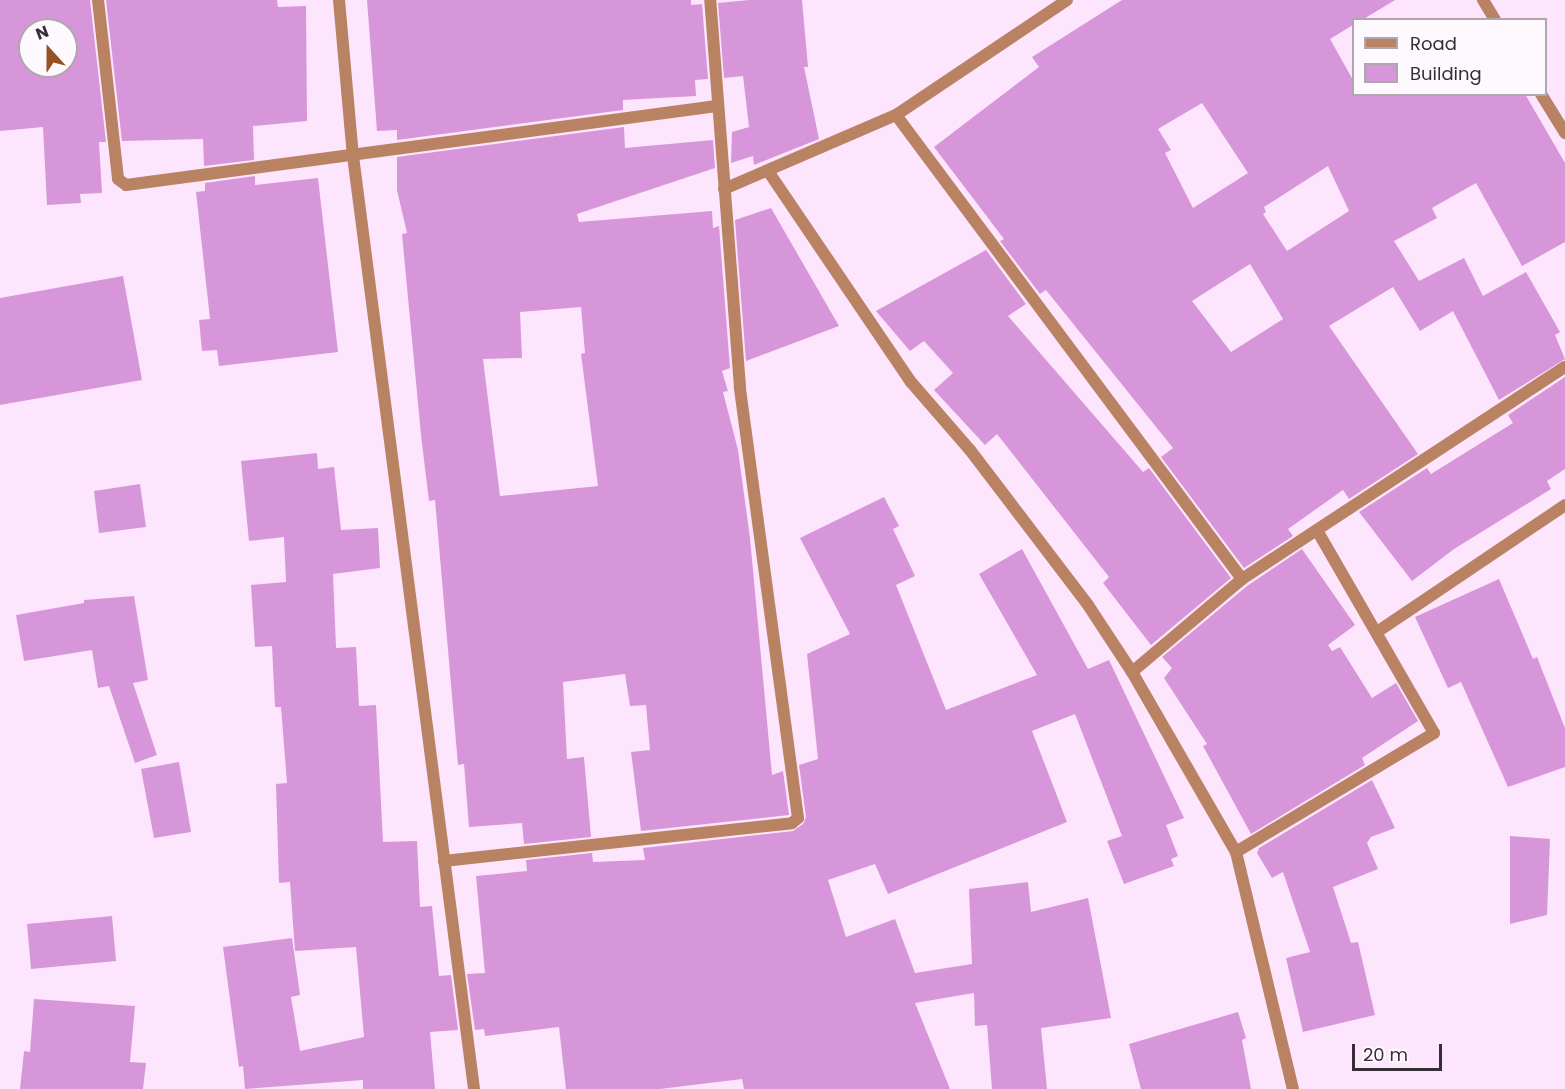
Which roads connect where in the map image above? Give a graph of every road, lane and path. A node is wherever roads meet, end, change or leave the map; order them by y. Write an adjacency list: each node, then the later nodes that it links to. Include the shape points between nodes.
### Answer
1 (98, 0): 11 (street, via 118,179 126,185)
2 (339, 0): 11 (street)
3 (710, 0): 8 (street)
4 (1067, 0): 9 (street)
5 (1483, 0): 6 (street)
6 (1494, 18)
7 (1542, 96): 10 (street)
8 (717, 106): 11 (street); 13 (street)
9 (896, 115): 12 (street); 17 (street)
10 (1565, 133)
11 (353, 156): 21 (street)
12 (768, 171): 13 (street); 19 (street, via 911,382 970,450 1074,587)
13 (724, 189): 21 (street, via 740,387 798,818 792,823)
14 (1565, 367): 16 (street)
15 (1565, 505): 18 (street)
16 (1317, 530): 17 (street); 18 (street)
17 (1242, 579): 19 (street)
18 (1377, 632): 20 (street, via 1434,733)
19 (1132, 672): 20 (street)
20 (1236, 852): 23 (street)
21 (444, 861): 22 (street)
22 (474, 1089)
23 (1293, 1089)

